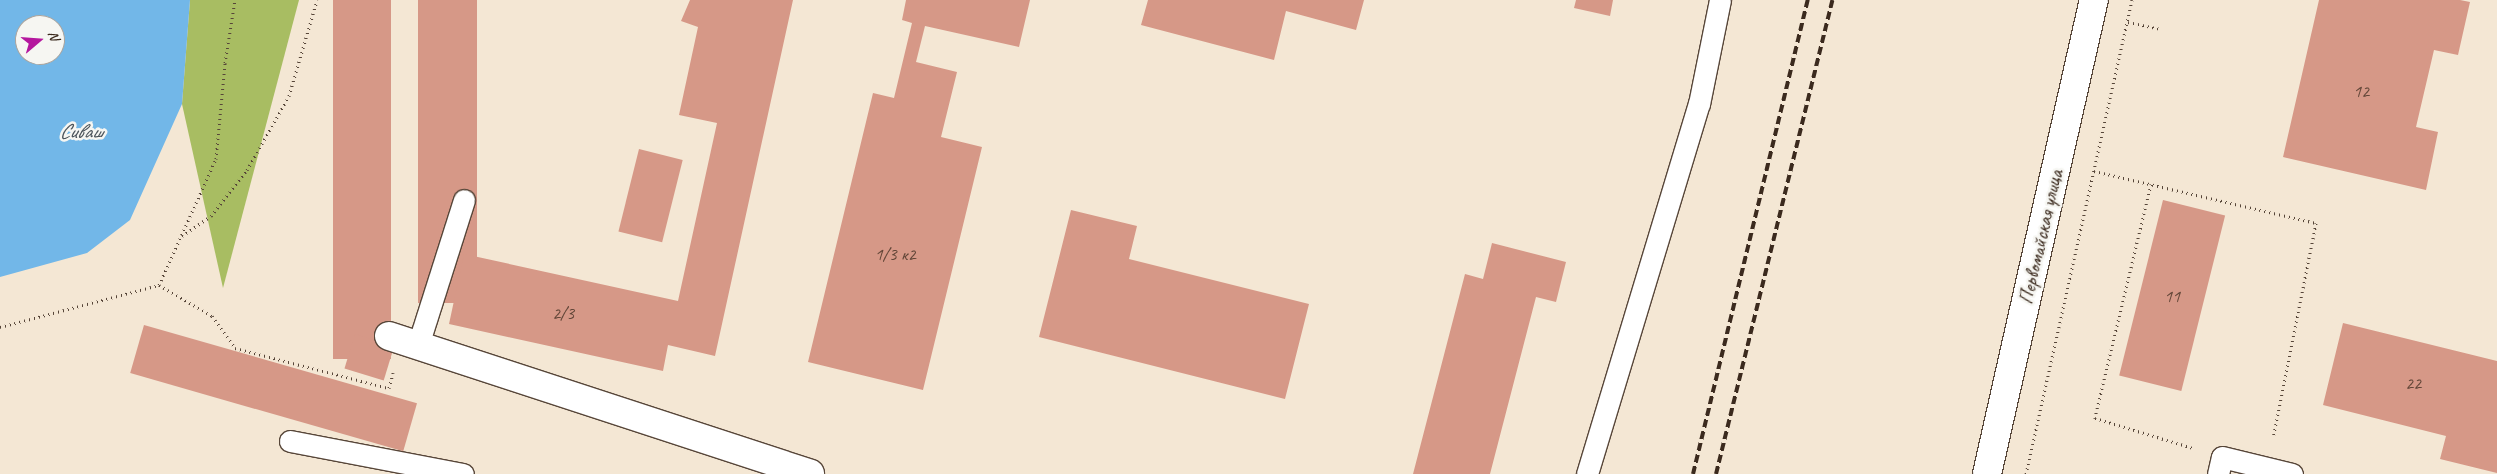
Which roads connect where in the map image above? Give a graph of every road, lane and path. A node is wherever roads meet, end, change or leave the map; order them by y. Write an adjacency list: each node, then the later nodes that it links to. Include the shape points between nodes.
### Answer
1 (235, 0): 11 (path, via 224,64 216,159)
2 (317, 0): 11 (path, via 289,96 248,170 211,216)
3 (1720, 0): 20 (lane, via 1699,104)
4 (2094, 0): 21 (street, Первомайская улица)
5 (2132, 0): 6 (path)
6 (2128, 22): 7 (path); 8 (path)
7 (2160, 29)
8 (2094, 171): 9 (path); 22 (path)
9 (2151, 184): 16 (path, via 2095,418); 17 (path, via 2316,223)
10 (464, 200): 14 (lane)
11 (180, 238): 12 (path)
12 (159, 285): 13 (path); 14 (path, via 212,316 235,348 389,388)
13 (0, 327)
14 (404, 340): 19 (street)
15 (290, 441): 18 (lane)
16 (2220, 465): 17 (lane)
17 (2267, 468): 23 (lane)
18 (463, 474)
19 (810, 474)
20 (1587, 474)
21 (1987, 474)
22 (2026, 474)
23 (2292, 474)

